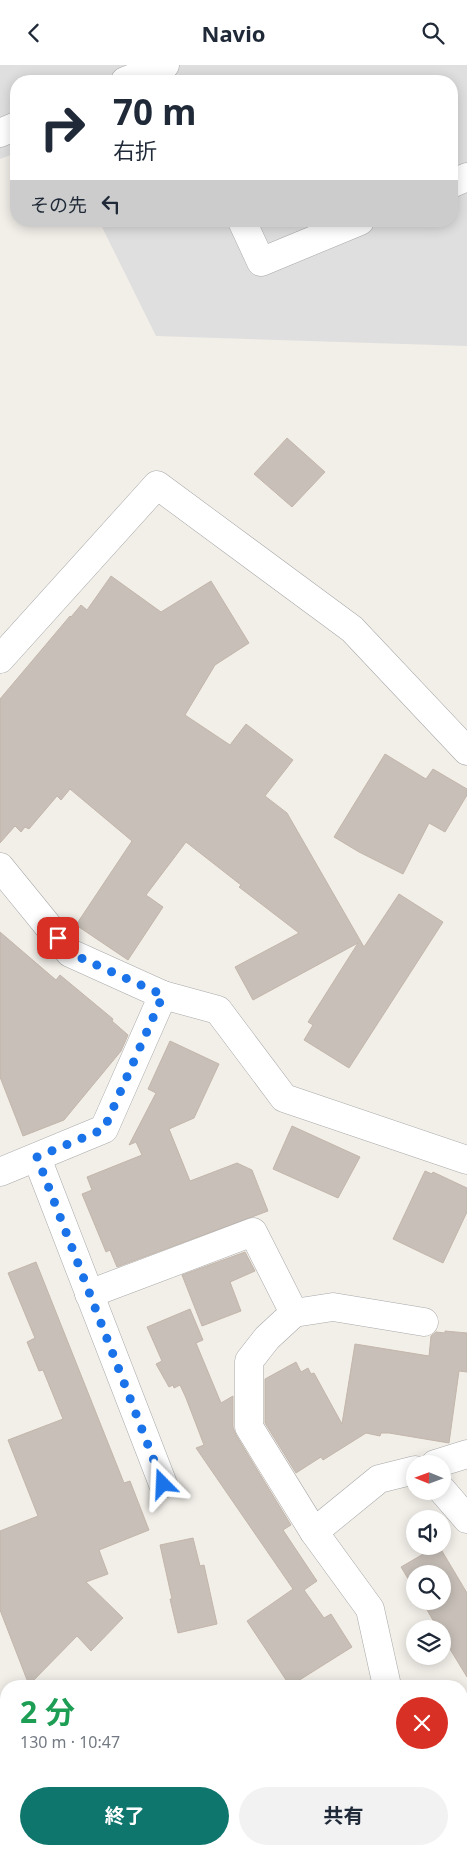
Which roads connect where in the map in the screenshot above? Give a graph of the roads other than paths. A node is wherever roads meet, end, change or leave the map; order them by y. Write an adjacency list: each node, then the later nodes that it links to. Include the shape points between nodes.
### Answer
1 (166, 65): 2 (street)
2 (140, 75)
3 (245, 227): 4 (street, via 261,262)
4 (346, 227)
5 (0, 659): 6 (street, via 157,485 352,629)
6 (467, 751)
7 (0, 867): 8 (street, via 70,953)
8 (163, 995): 9 (street, via 104,1129); 10 (street, via 218,1010 284,1098)
9 (37, 1157): 11 (street); 12 (street)
10 (467, 1160)
11 (0, 1172)
12 (90, 1294): 13 (street, via 253,1231); 18 (street)
13 (294, 1313): 14 (street, via 333,1307); 21 (street, via 267,1338 249,1361 249,1427)
14 (424, 1322)
15 (467, 1454): 16 (street)
16 (451, 1459)
17 (406, 1472): 21 (street, via 379,1479)
18 (163, 1484)
19 (451, 1500): 20 (street)
20 (467, 1519)
21 (314, 1532): 22 (street, via 370,1609)
22 (385, 1680)

